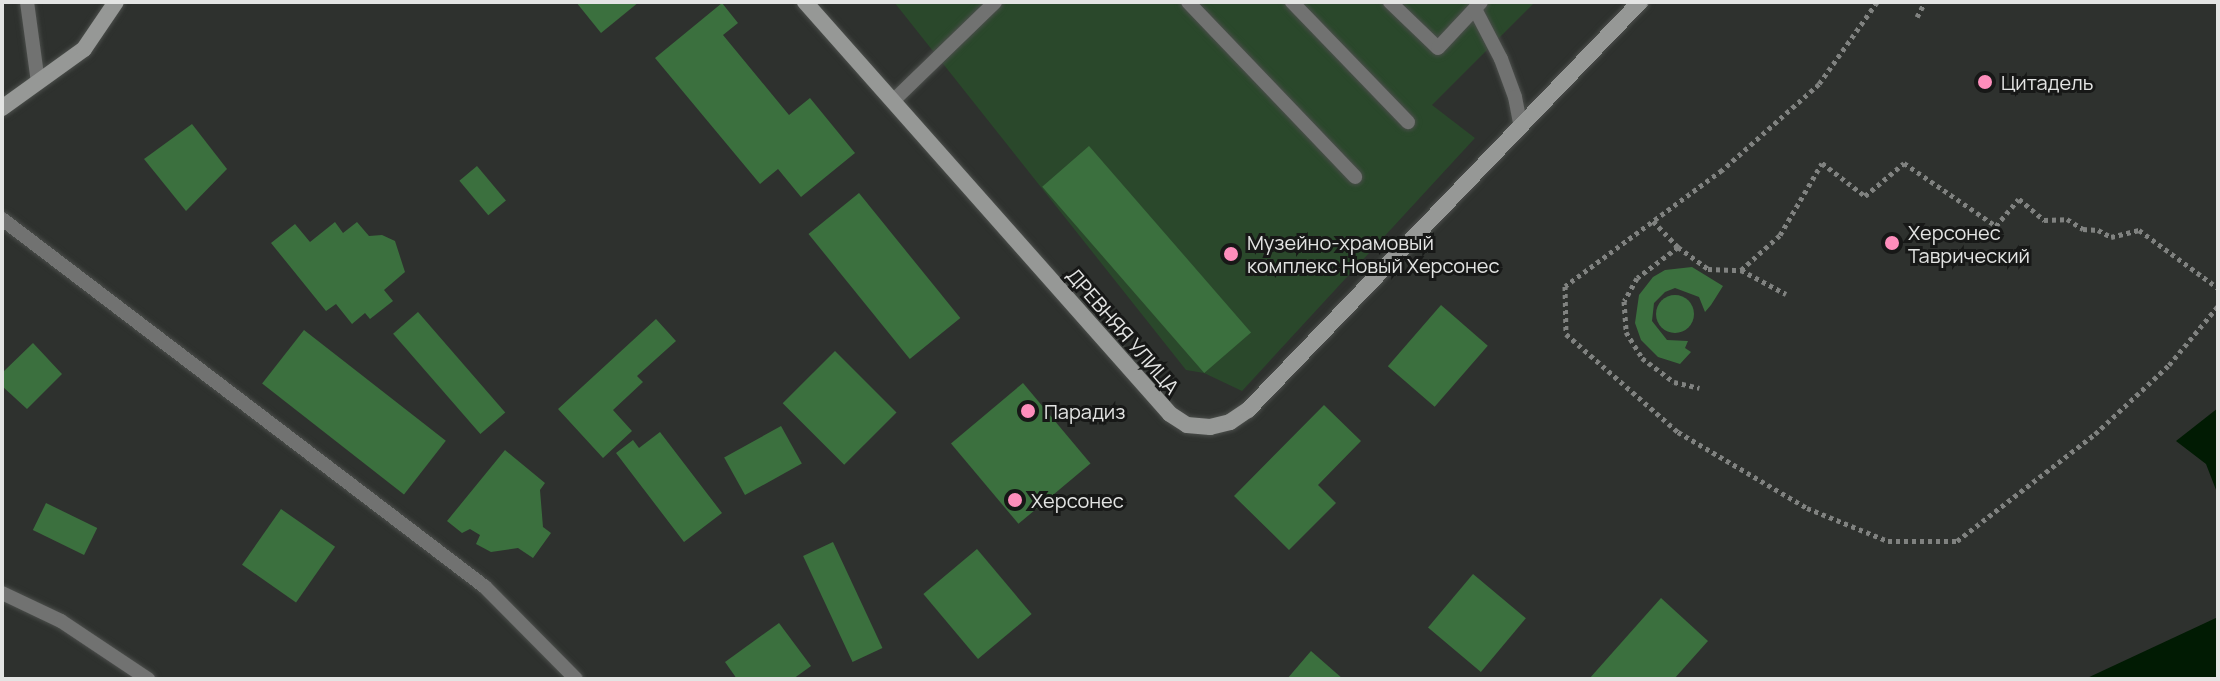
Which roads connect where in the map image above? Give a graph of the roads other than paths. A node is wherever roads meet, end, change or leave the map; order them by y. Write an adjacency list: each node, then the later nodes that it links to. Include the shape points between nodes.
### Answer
1 (27, 2): 10 (lane)
2 (116, 2): 10 (main road, via 84,49)
3 (805, 2): 11 (main road, ДРЕВНЯЯ УЛИЦА)
4 (995, 2): 11 (lane)
5 (1188, 2): 15 (lane)
6 (1292, 2): 13 (lane)
7 (1390, 2): 9 (lane, via 1438,48)
8 (1640, 2): 14 (main road, ДРЕВНЯЯ УЛИЦА)
9 (1478, 6): 14 (lane, via 1515,97)
10 (38, 82): 12 (main road)
11 (893, 101): 14 (main road, ДРЕВНЯЯ УЛИЦА, via 1170,414 1187,425 1210,427 1248,410)
12 (2, 108)
13 (1408, 122)
14 (1521, 127)
15 (1355, 177)
16 (2, 219): 19 (lane, via 485,587)
17 (2, 593): 18 (lane, via 61,621)
18 (148, 679)
19 (576, 679)

